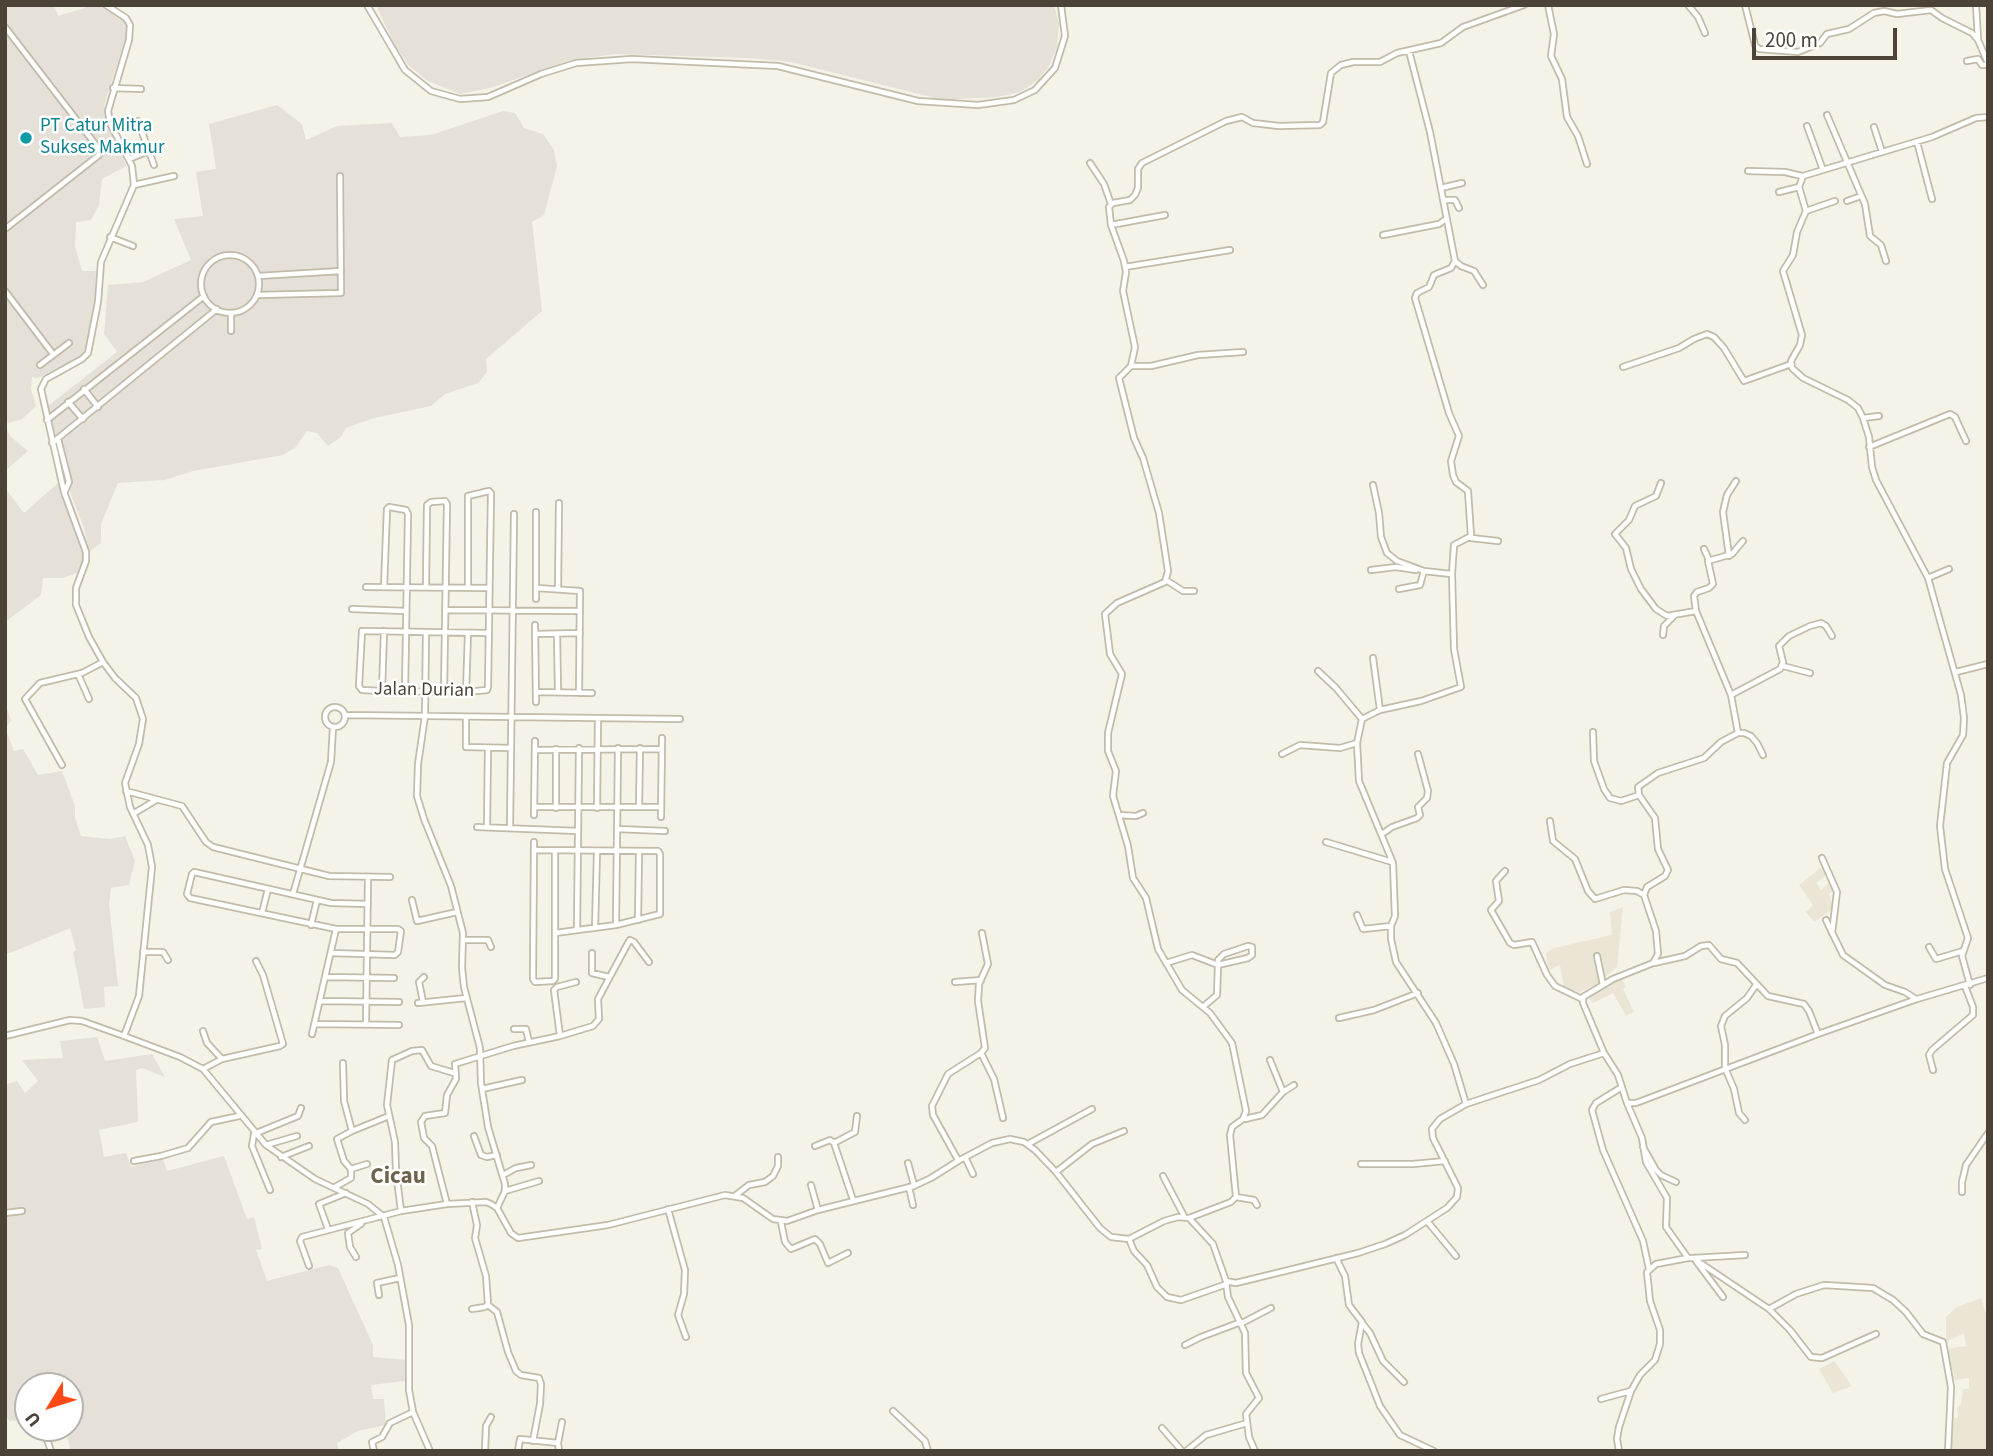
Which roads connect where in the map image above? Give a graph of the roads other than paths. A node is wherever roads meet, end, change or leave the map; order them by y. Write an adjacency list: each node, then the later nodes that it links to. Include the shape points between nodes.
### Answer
1 (106, 5): 16 (street, via 126,18 131,30)
2 (367, 5): 3 (street, via 405,70 431,92 460,99 488,97 576,63 632,60 778,66 918,101 978,105 1014,100 1035,90 1055,68 1065,36)
3 (1060, 5)
4 (1524, 5): 13 (street, via 1463,27 1441,43)
5 (1548, 5): 29 (street, via 1554,34 1551,57 1562,79 1567,117)
6 (1688, 5): 11 (street)
7 (1745, 5): 9 (street, via 1756,48 1796,52)
8 (1976, 5): 12 (street)
9 (1883, 8): 12 (street, via 1898,14 1933,10)
10 (6, 30): 52 (street, via 99,149 99,155)
11 (1705, 33)
12 (1978, 40): 15 (street)
13 (1409, 51): 39 (street); 46 (street, via 1380,62 1353,62 1334,69 1320,125 1279,126 1242,117 1226,121 1142,163 1135,195)
14 (1967, 61): 15 (street, via 1978,59 1982,65)
15 (1988, 64)
16 (113, 88): 17 (street); 26 (street, via 108,116)
17 (141, 89)
18 (1828, 115): 27 (street)
19 (1988, 117): 23 (street)
20 (138, 121): 24 (street)
21 (1807, 126): 31 (street)
22 (1874, 127): 25 (street)
23 (1917, 142): 25 (street); 42 (street)
24 (149, 151): 26 (street); 30 (street)
25 (1882, 152): 27 (street)
26 (129, 159): 37 (street)
27 (1849, 162): 31 (street); 41 (street)
28 (1090, 163): 46 (street)
29 (1587, 164)
30 (154, 165)
31 (1823, 170): 35 (street)
32 (1748, 171): 35 (street)
33 (174, 176): 37 (street)
34 (340, 176): 60 (street)
35 (1803, 176): 38 (street)
36 (1462, 183): 39 (street)
37 (134, 185): 54 (street)
38 (1799, 187): 40 (street); 48 (street)
39 (1441, 188): 43 (street)
40 (1779, 192)
41 (1861, 197): 45 (street); 58 (street, via 1870,236 1881,245)
42 (1932, 199)
43 (1443, 200): 47 (street, via 1455,200); 50 (street)
44 (1835, 201): 48 (street)
45 (1847, 201)
46 (1111, 204): 51 (street)
47 (1459, 208)
48 (1805, 211): 72 (street, via 1793,255 1783,271 1802,335)
49 (1165, 215): 51 (street)
50 (1446, 219): 53 (street); 57 (street)
51 (1111, 225): 59 (street)
52 (5, 229)
53 (1382, 234)
54 (110, 237): 55 (street); 82 (street, via 100,268 88,353 42,384)
55 (133, 246)
56 (1230, 250): 59 (street)
57 (1455, 261): 62 (street, via 1474,271); 94 (street, via 1451,268 1434,275 1429,287 1415,298 1459,436 1451,462 1455,481 1468,491)
58 (1886, 261)
59 (1125, 267): 74 (street, via 1123,292 1135,347)
60 (341, 271): 61 (street); 64 (street, via 340,294)
61 (258, 276): 64 (street); 65 (street, via 244,258 221,257 204,272)
62 (1483, 285)
63 (5, 290): 71 (street)
64 (257, 295): 67 (street, via 249,306)
65 (204, 296): 66 (street); 76 (street)
66 (217, 309): 67 (street); 78 (street)
67 (231, 313): 68 (street)
68 (231, 331)
69 (69, 343): 71 (street)
70 (1243, 352): 74 (street)
71 (53, 354): 73 (street)
72 (1791, 364): 75 (street, via 1744,381 1718,340 1707,334); 80 (street, via 1803,378 1853,404)
73 (40, 365)
74 (1131, 366): 105 (street, via 1119,378 1159,513)
75 (1623, 367)
76 (84, 389): 77 (street); 78 (street)
77 (68, 402): 81 (street); 82 (street)
78 (98, 407): 81 (street)
79 (1879, 416): 80 (street)
80 (1863, 418): 86 (street)
81 (83, 419): 83 (street)
82 (46, 421): 85 (street)
83 (58, 439): 85 (street); 90 (street, via 69,482)
84 (1966, 441): 86 (street, via 1950,414)
85 (52, 444): 90 (street)
86 (1870, 447): 104 (street, via 1877,484)
87 (1736, 481): 98 (street, via 1723,512)
88 (1661, 483): 125 (street, via 1656,496 1635,506 1615,534 1626,548 1646,597 1662,614)
89 (1373, 485): 102 (street, via 1385,548 1394,559)
90 (64, 492): 139 (street, via 86,552 75,599)
91 (559, 503): 114 (street)
92 (536, 512): 113 (street)
93 (514, 514): 122 (street)
94 (1470, 538): 95 (street); 103 (street, via 1454,545)
95 (1498, 541)
96 (1743, 541): 98 (street)
97 (1704, 549): 99 (street)
98 (1729, 556): 99 (street)
99 (1709, 560): 124 (street, via 1713,584 1695,593)
100 (1949, 569): 104 (street)
101 (1371, 570): 102 (street)
102 (1422, 571): 103 (street); 115 (street, via 1420,585)
103 (1452, 574): 158 (street, via 1454,649 1461,687)
104 (1927, 578): 143 (street)
105 (1166, 580): 116 (street, via 1183,591); 198 (street, via 1117,603 1104,618 1110,654 1122,674 1107,750 1116,771 1113,796)
106 (366, 587): 107 (street)
107 (384, 587): 108 (street); 108 (street, via 389,507 408,514)
108 (407, 587): 109 (street); 121 (street)
109 (426, 587): 110 (street); 110 (street, via 428,505 445,501)
110 (445, 587): 111 (street); 119 (street)
111 (468, 587): 112 (street); 112 (street, via 468,496 489,491)
112 (489, 588): 120 (street)
113 (537, 588): 114 (street); 117 (street)
114 (558, 589): 123 (street, via 579,589)
115 (1399, 589)
116 (1194, 591)
117 (536, 599)
118 (352, 609): 121 (street)
119 (445, 610): 120 (street); 130 (street)
120 (489, 610): 122 (street); 132 (street)
121 (406, 611): 128 (street)
122 (512, 611): 123 (street); 162 (street)
123 (580, 611): 135 (street)
124 (1696, 611): 125 (street); 155 (street)
125 (1674, 616): 136 (street)
126 (535, 625): 133 (street)
127 (384, 631): 128 (street); 147 (street); 147 (street, Jalan Durian, via 361,633 360,688)
128 (406, 632): 129 (street); 148 (street)
129 (426, 632): 130 (street); 146 (street)
130 (445, 633): 131 (street); 149 (street)
131 (468, 633): 132 (street); 150 (street)
132 (489, 633): 150 (street, Jalan Durian, via 487,690)
133 (535, 634): 134 (street); 151 (street)
134 (557, 634): 135 (street); 152 (street)
135 (580, 634): 153 (street)
136 (1662, 635)
137 (1832, 636): 141 (street, via 1821,623 1789,636 1779,646)
138 (1373, 658): 158 (street)
139 (103, 662): 145 (street); 185 (street, via 136,698 143,719)
140 (1988, 664): 143 (street)
141 (1783, 666): 144 (street); 155 (street)
142 (1318, 671): 165 (street)
143 (1955, 672): 246 (street, via 1964,730 1947,763 1940,826 1945,869 1968,938)
144 (1810, 673)
145 (78, 674): 156 (street); 184 (street, via 40,683 25,699)
146 (426, 690): 148 (street, Jalan Durian); 149 (street, Jalan Durian); 160 (street)
147 (382, 691): 148 (street, Jalan Durian)
148 (405, 691)
149 (444, 691): 150 (street, Jalan Durian)
150 (466, 692)
151 (536, 692): 152 (street); 157 (street)
152 (558, 692): 153 (street)
153 (579, 692): 154 (street)
154 (592, 693)
155 (1731, 695): 168 (street)
156 (89, 699)
157 (536, 702)
158 (1380, 710): 165 (street)
159 (345, 715): 160 (street); 166 (street, via 341,725); 166 (street, via 339,707 328,708 324,718)
160 (425, 716): 161 (street); 228 (street, via 417,796 452,886)
161 (466, 717): 162 (street); 172 (street, via 466,747)
162 (511, 717): 163 (street); 173 (street)
163 (598, 718): 164 (street); 175 (street)
164 (680, 719)
165 (1362, 719): 171 (street)
166 (333, 727): 218 (street, via 331,762)
167 (1593, 732): 186 (street, via 1594,761 1610,798 1622,801)
168 (1738, 733): 183 (street, via 1751,736); 186 (street, via 1704,758 1650,777 1638,787)
169 (662, 738): 179 (street)
170 (535, 741): 180 (street)
171 (1357, 743): 181 (street, via 1340,748 1300,745); 207 (street, via 1361,788)
172 (488, 748): 173 (street); 201 (street)
173 (511, 748): 203 (street)
174 (579, 748): 175 (street); 178 (street); 193 (street)
175 (598, 748): 176 (street); 194 (street)
176 (618, 748): 177 (street); 189 (street)
177 (640, 748): 179 (street); 190 (street)
178 (556, 749): 180 (street); 192 (street)
179 (662, 749): 191 (street)
180 (535, 750): 188 (street)
181 (1282, 754)
182 (1418, 754): 207 (street, via 1428,791 1418,807 1420,815)
183 (1763, 755)
184 (62, 765)
185 (126, 791): 187 (street); 196 (street)
186 (1639, 795): 224 (street, via 1655,818 1658,849 1668,870)
187 (157, 800): 196 (street); 218 (street, via 185,808 212,847)
188 (534, 807): 192 (street); 197 (street)
189 (617, 807): 190 (street); 194 (street); 204 (street)
190 (639, 807): 191 (street)
191 (661, 807): 199 (street)
192 (556, 808): 193 (street)
193 (579, 808): 194 (street); 205 (street)
194 (597, 808)
195 (1143, 813): 198 (street)
196 (133, 814): 247 (street, via 146,838 152,864)
197 (534, 815)
198 (1119, 816): 255 (street, via 1133,878 1146,898 1155,943)
199 (661, 817)
200 (1550, 821): 224 (street, via 1553,841 1575,859 1591,896 1599,900 1628,890)
201 (487, 826): 202 (street); 203 (street)
202 (477, 827)
203 (510, 827): 205 (street)
204 (617, 829): 206 (street); 213 (street)
205 (578, 831): 212 (street)
206 (665, 831)
207 (1382, 834): 217 (street)
208 (534, 842): 210 (street)
209 (1326, 842): 217 (street)
210 (534, 850): 211 (street); 240 (street, via 533,979 555,979)
211 (555, 851): 212 (street); 240 (street)
212 (577, 851): 214 (street); 239 (street)
213 (616, 851): 214 (street); 215 (street); 234 (street)
214 (597, 852): 236 (street)
215 (639, 852): 231 (street); 231 (street, via 660,853 660,914)
216 (1822, 858): 242 (street, via 1838,892)
217 (1393, 863): 235 (street, via 1395,916)
218 (299, 869): 220 (street); 223 (street)
219 (1505, 871): 272 (street, via 1496,881 1500,901 1491,910 1510,943 1532,942 1555,986)
220 (368, 877): 221 (street); 227 (street)
221 (390, 877)
222 (268, 889): 223 (street); 229 (street); 229 (street, via 194,872 187,894)
223 (293, 894): 225 (street)
224 (1644, 895): 256 (street, via 1659,946)
225 (317, 900): 227 (street); 233 (street)
226 (412, 900): 228 (street, via 417,921)
227 (368, 904): 238 (street)
228 (457, 912): 243 (street)
229 (262, 913): 233 (street)
230 (1357, 915): 235 (street, via 1363,929)
231 (638, 920): 234 (street)
232 (1826, 920): 242 (street)
233 (311, 925): 237 (street)
234 (616, 925): 236 (street)
235 (1391, 926): 270 (street, via 1396,961)
236 (595, 928): 239 (street)
237 (336, 929): 238 (street); 249 (street)
238 (367, 929): 250 (street); 250 (street, via 398,929 402,933 397,954)
239 (577, 929): 240 (street)
240 (555, 933)
241 (982, 933): 264 (street, via 988,964)
242 (1832, 934): 273 (street, via 1843,955 1889,988)
243 (463, 940): 244 (street, via 488,940); 271 (street)
244 (491, 947)
245 (1929, 947): 246 (street, via 1936,959)
246 (1964, 951): 269 (street)
247 (143, 952): 252 (street, via 163,952); 287 (street, via 138,1001)
248 (592, 953): 262 (street, via 592,973)
249 (331, 954): 250 (street); 258 (street)
250 (368, 954): 259 (street)
251 (1597, 956): 267 (street)
252 (169, 960)
253 (256, 961): 293 (street, via 283,1044)
254 (649, 962): 262 (street, via 630,940)
255 (1166, 963): 257 (street, via 1192,956); 277 (street, via 1186,994)
256 (1653, 963): 267 (street); 268 (street, via 1685,956 1705,944 1721,959 1737,963)
257 (1217, 965): 257 (street, via 1252,955 1252,947 1229,951 1219,957); 277 (street, via 1218,991)
258 (326, 977): 259 (street); 274 (street)
259 (366, 978): 260 (street); 275 (street)
260 (394, 978)
261 (424, 978): 271 (street, via 419,982 420,1002)
262 (609, 978): 288 (street, via 598,999 596,1024)
263 (1988, 978): 269 (street)
264 (981, 979): 266 (street); 290 (street, via 978,1006 985,1044)
265 (576, 982): 288 (street, via 554,990)
266 (954, 982)
267 (1603, 985): 272 (street)
268 (1755, 986): 285 (street, via 1773,998 1804,1004); 296 (street, via 1722,1022)
269 (1968, 986): 273 (street); 298 (street, via 1973,1015 1932,1050)
270 (1418, 993): 278 (street); 306 (street, via 1448,1051)
271 (466, 998): 292 (street)
272 (1582, 999): 291 (street)
273 (1917, 999): 285 (street)
274 (320, 1001): 275 (street); 279 (street)
275 (367, 1001): 276 (street); 280 (street)
276 (399, 1002)
277 (1204, 1006): 313 (street, via 1233,1043 1246,1111)
278 (1339, 1018)
279 (315, 1024): 280 (street); 284 (street)
280 (366, 1024): 281 (street)
281 (399, 1025)
282 (514, 1029): 289 (street, via 526,1029)
283 (203, 1031): 293 (street)
284 (312, 1034)
285 (1818, 1034): 296 (street)
286 (5, 1036): 287 (street, via 74,1020)
287 (124, 1036): 297 (street)
288 (560, 1036): 289 (street)
289 (529, 1042): 292 (street)
290 (981, 1053): 312 (street, via 994,1079); 332 (street, via 948,1074 932,1106)
291 (1604, 1053): 302 (street); 306 (street)
292 (481, 1056): 299 (street, via 457,1062); 303 (street)
293 (222, 1059): 297 (street)
294 (1270, 1060): 304 (street)
295 (343, 1063): 316 (street, via 344,1101)
296 (1725, 1068): 305 (street); 314 (street)
297 (203, 1069): 309 (street)
298 (1933, 1070)
299 (455, 1073): 310 (street, via 431,1066 422,1050 394,1058); 356 (street, via 445,1113 425,1116 421,1122)
300 (522, 1080): 303 (street)
301 (1294, 1085): 304 (street)
302 (1622, 1087): 305 (street); 379 (street, via 1592,1110 1603,1150 1643,1241)
303 (482, 1089): 327 (street)
304 (1283, 1092): 313 (street, via 1262,1115)
305 (1628, 1103): 326 (street)
306 (1466, 1104): 333 (street, via 1432,1129)
307 (301, 1108): 318 (street, via 298,1116)
308 (1092, 1110): 322 (street)
309 (239, 1116): 318 (street); 331 (street, via 211,1122 188,1148)
310 (389, 1116): 316 (street); 363 (street)
311 (857, 1116): 321 (street, via 855,1132)
312 (1003, 1118)
313 (1243, 1119): 353 (street, via 1233,1125 1230,1135)
314 (1745, 1119)
315 (1124, 1130): 339 (street, via 1092,1143)
316 (352, 1131): 338 (street, via 337,1139)
317 (1988, 1133): 350 (street, via 1966,1165)
318 (254, 1134): 323 (street); 348 (street, via 252,1146)
319 (297, 1136): 323 (street)
320 (474, 1136): 327 (street, via 481,1156)
321 (834, 1143): 325 (street, via 830,1140); 354 (street)
322 (1028, 1144): 330 (street, via 1002,1140); 339 (street)
323 (266, 1146): 328 (street)
324 (309, 1146): 328 (street)
325 (815, 1146)
326 (1643, 1146): 344 (street, via 1656,1170); 377 (street, via 1646,1162 1667,1198 1665,1227)
327 (497, 1156): 341 (street)
328 (280, 1157): 347 (street)
329 (779, 1157): 352 (street, via 773,1176)
330 (965, 1157): 332 (street); 340 (street)
331 (134, 1161)
332 (958, 1161): 346 (street)
333 (1445, 1161): 336 (street); 368 (street, via 1458,1188 1457,1197)
334 (908, 1163): 346 (street)
335 (367, 1164): 338 (street)
336 (1361, 1164)
337 (531, 1165): 341 (street)
338 (351, 1168): 347 (street, via 351,1178)
339 (1056, 1172): 371 (street, via 1104,1232)
340 (973, 1174)
341 (503, 1175): 349 (street)
342 (1163, 1176): 366 (street)
343 (539, 1181): 349 (street)
344 (1676, 1182)
345 (811, 1185): 361 (street)
346 (911, 1186): 354 (street); 357 (street)
347 (334, 1187): 351 (street)
348 (270, 1189)
349 (505, 1191): 359 (street)
350 (1962, 1192)
351 (346, 1193): 365 (street); 370 (street, via 319,1204)
352 (736, 1195): 360 (street); 369 (street)
353 (1236, 1197): 358 (street, via 1254,1200); 366 (street)
354 (853, 1200): 361 (street)
355 (471, 1202): 356 (street); 359 (street); 384 (street)
356 (447, 1204): 363 (street)
357 (913, 1205)
358 (1257, 1205)
359 (497, 1208): 360 (street, via 518,1238 608,1225)
360 (668, 1209): 391 (street, via 685,1270 678,1315)
361 (818, 1210): 369 (street)
362 (22, 1211): 364 (street)
363 (401, 1212): 365 (street)
364 (5, 1213)
365 (384, 1217): 367 (street); 380 (street)
366 (1186, 1217): 371 (street, via 1154,1225); 381 (street, via 1213,1244)
367 (366, 1221): 370 (street); 375 (street, via 348,1233)
368 (1427, 1221): 374 (street); 376 (street, via 1385,1244)
369 (781, 1222): 372 (street, via 791,1249 814,1239 828,1263)
370 (328, 1229): 378 (street, via 300,1238)
371 (1129, 1239): 381 (street, via 1167,1297 1181,1300)
372 (848, 1253)
373 (1745, 1255): 377 (street)
374 (1456, 1256)
375 (356, 1257)
376 (1336, 1258): 381 (street); 389 (street, via 1345,1276 1349,1305)
377 (1692, 1258): 379 (street); 383 (street); 387 (street)
378 (309, 1266)
379 (1649, 1269): 394 (street, via 1646,1277 1660,1344 1656,1360)
380 (400, 1278): 382 (street, via 377,1283); 397 (street, via 409,1325)
381 (1226, 1282): 388 (street, via 1228,1297)
382 (379, 1295)
383 (1723, 1297)
384 (488, 1305): 386 (street); 402 (street, via 498,1312 516,1371 539,1378 541,1384)
385 (1271, 1308): 388 (street)
386 (472, 1309)
387 (1769, 1309): 390 (street, via 1816,1360); 414 (street, via 1824,1285 1873,1288 1893,1300 1923,1334 1943,1342 1951,1387)
388 (1242, 1322): 392 (street); 400 (street, via 1246,1373 1259,1398 1247,1410)
389 (1362, 1322): 393 (street, via 1383,1361); 412 (street, via 1357,1344 1380,1406 1400,1435)
390 (1875, 1334)
391 (686, 1338)
392 (1185, 1345)
393 (1404, 1382)
394 (1630, 1391): 395 (street); 413 (street, via 1619,1427)
395 (1601, 1399)
396 (892, 1411): 409 (street, via 925,1441)
397 (413, 1412): 404 (street, via 390,1423 372,1443); 405 (street)
398 (491, 1417): 406 (street)
399 (562, 1422): 403 (street)
400 (1247, 1423): 410 (street, via 1206,1435); 411 (street)
401 (1162, 1428): 410 (street)
402 (533, 1441): 403 (street); 407 (street, via 520,1439)
403 (558, 1443): 408 (street)
404 (374, 1451)
405 (430, 1451)
406 (485, 1451)
407 (518, 1451)
408 (559, 1451)
409 (928, 1451)
410 (1184, 1451)
411 (1255, 1451)
412 (1434, 1451)
413 (1619, 1451)
414 (1948, 1451)

